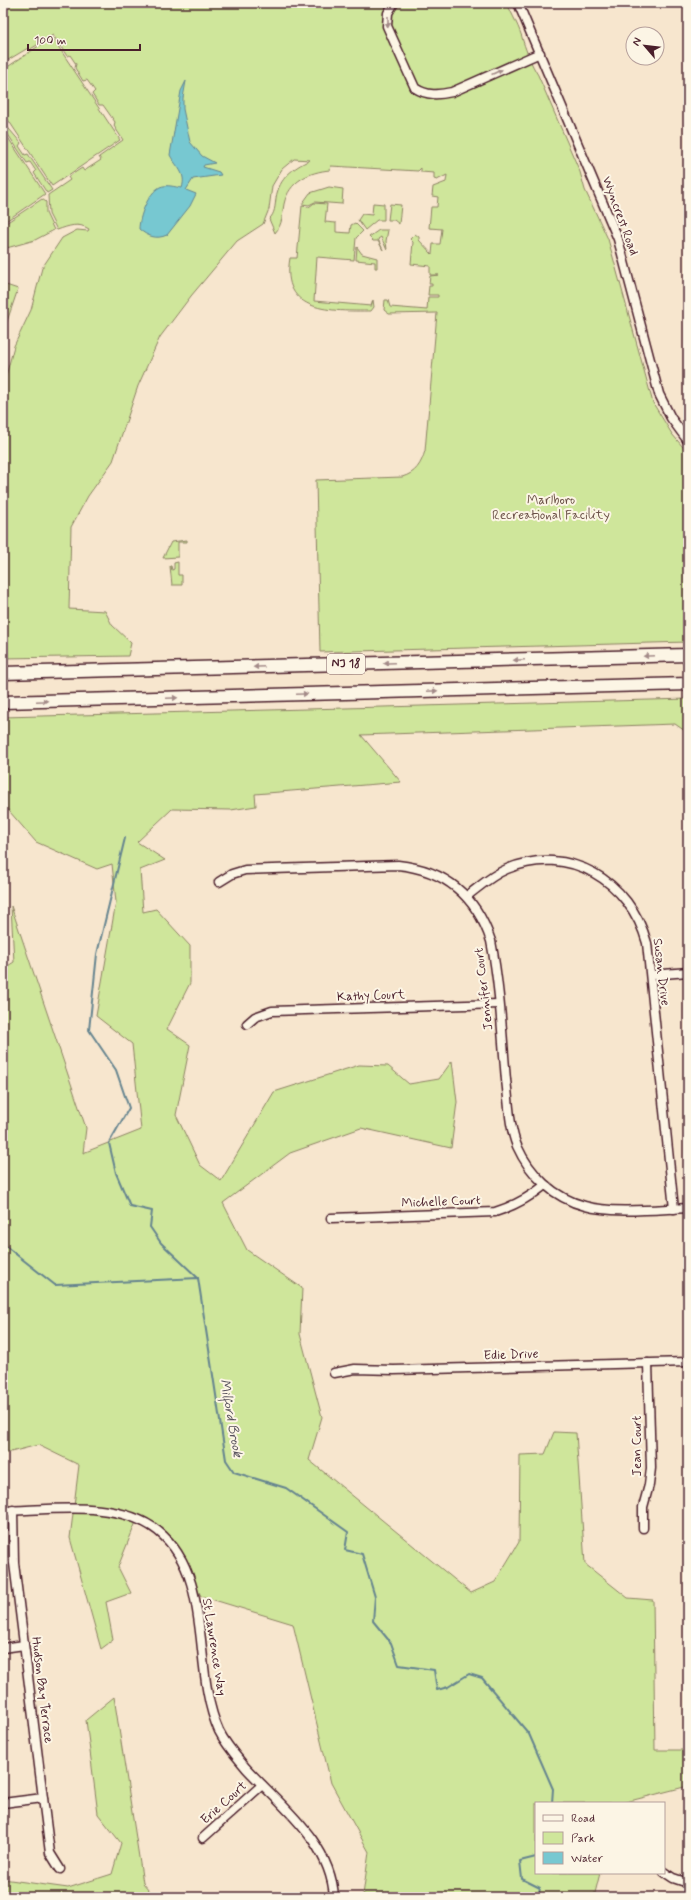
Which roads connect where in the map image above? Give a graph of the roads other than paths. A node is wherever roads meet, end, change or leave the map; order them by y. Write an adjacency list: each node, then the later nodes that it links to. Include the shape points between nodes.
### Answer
1 (394, 3): 3 (street, one-way to 3, via 387,26 415,88 419,91 439,95 452,92)
2 (518, 3): 3 (street, Wyncrest Road)
3 (540, 53): 4 (street, Wyncrest Road, via 618,239 659,394 671,418)
4 (688, 440)
5 (688, 655): 6 (highway, NJ 18, one-way to 6)
6 (3, 674)
7 (688, 684): 8 (highway, NJ 18, one-way to 7)
8 (3, 702)
9 (220, 882): 10 (street, Jennifer Court, via 232,874 245,870 398,865 434,874)
10 (467, 896): 12 (street, Susan Drive, via 498,874 524,864 554,861 585,868 612,885 624,896 635,912 647,943); 13 (street, Jennifer Court, via 484,921 492,941)
11 (688, 972): 12 (street)
12 (651, 975): 16 (street, Susan Drive)
13 (499, 1004): 14 (street, Kathy Court, via 272,1011 255,1017); 15 (street, Jennifer Court, via 513,1134 522,1157)
14 (247, 1024)
15 (545, 1185): 16 (street, Jennifer Court, via 574,1203 598,1209); 18 (street, Michelle Court, via 529,1198 495,1212)
16 (674, 1208): 17 (street, Jennifer Court)
17 (688, 1208)
18 (331, 1218)
19 (688, 1362): 20 (street, Edie Drive)
20 (648, 1363): 21 (street, Edie Drive, via 355,1369); 24 (street, Jean Court, via 651,1468 643,1507)
21 (334, 1373)
22 (14, 1510): 23 (street, St Lawrence Way); 25 (street, Hudson Bay Terrace, via 14,1563); 27 (street, St Lawrence Way, via 113,1511 138,1519 166,1538 181,1559 192,1585 209,1699 215,1720 230,1749)
23 (3, 1511)
24 (643, 1528)
25 (24, 1645): 26 (street); 28 (street, Hudson Bay Terrace)
26 (3, 1648)
27 (262, 1785): 30 (street, Erie Court); 34 (street, St Lawrence Way, via 316,1845 327,1867)
28 (43, 1798): 29 (street); 31 (street, Hudson Bay Terrace, via 50,1853)
29 (3, 1803)
30 (202, 1838)
31 (60, 1870)
32 (665, 1873): 33 (street)
33 (688, 1883)
34 (334, 1897)

